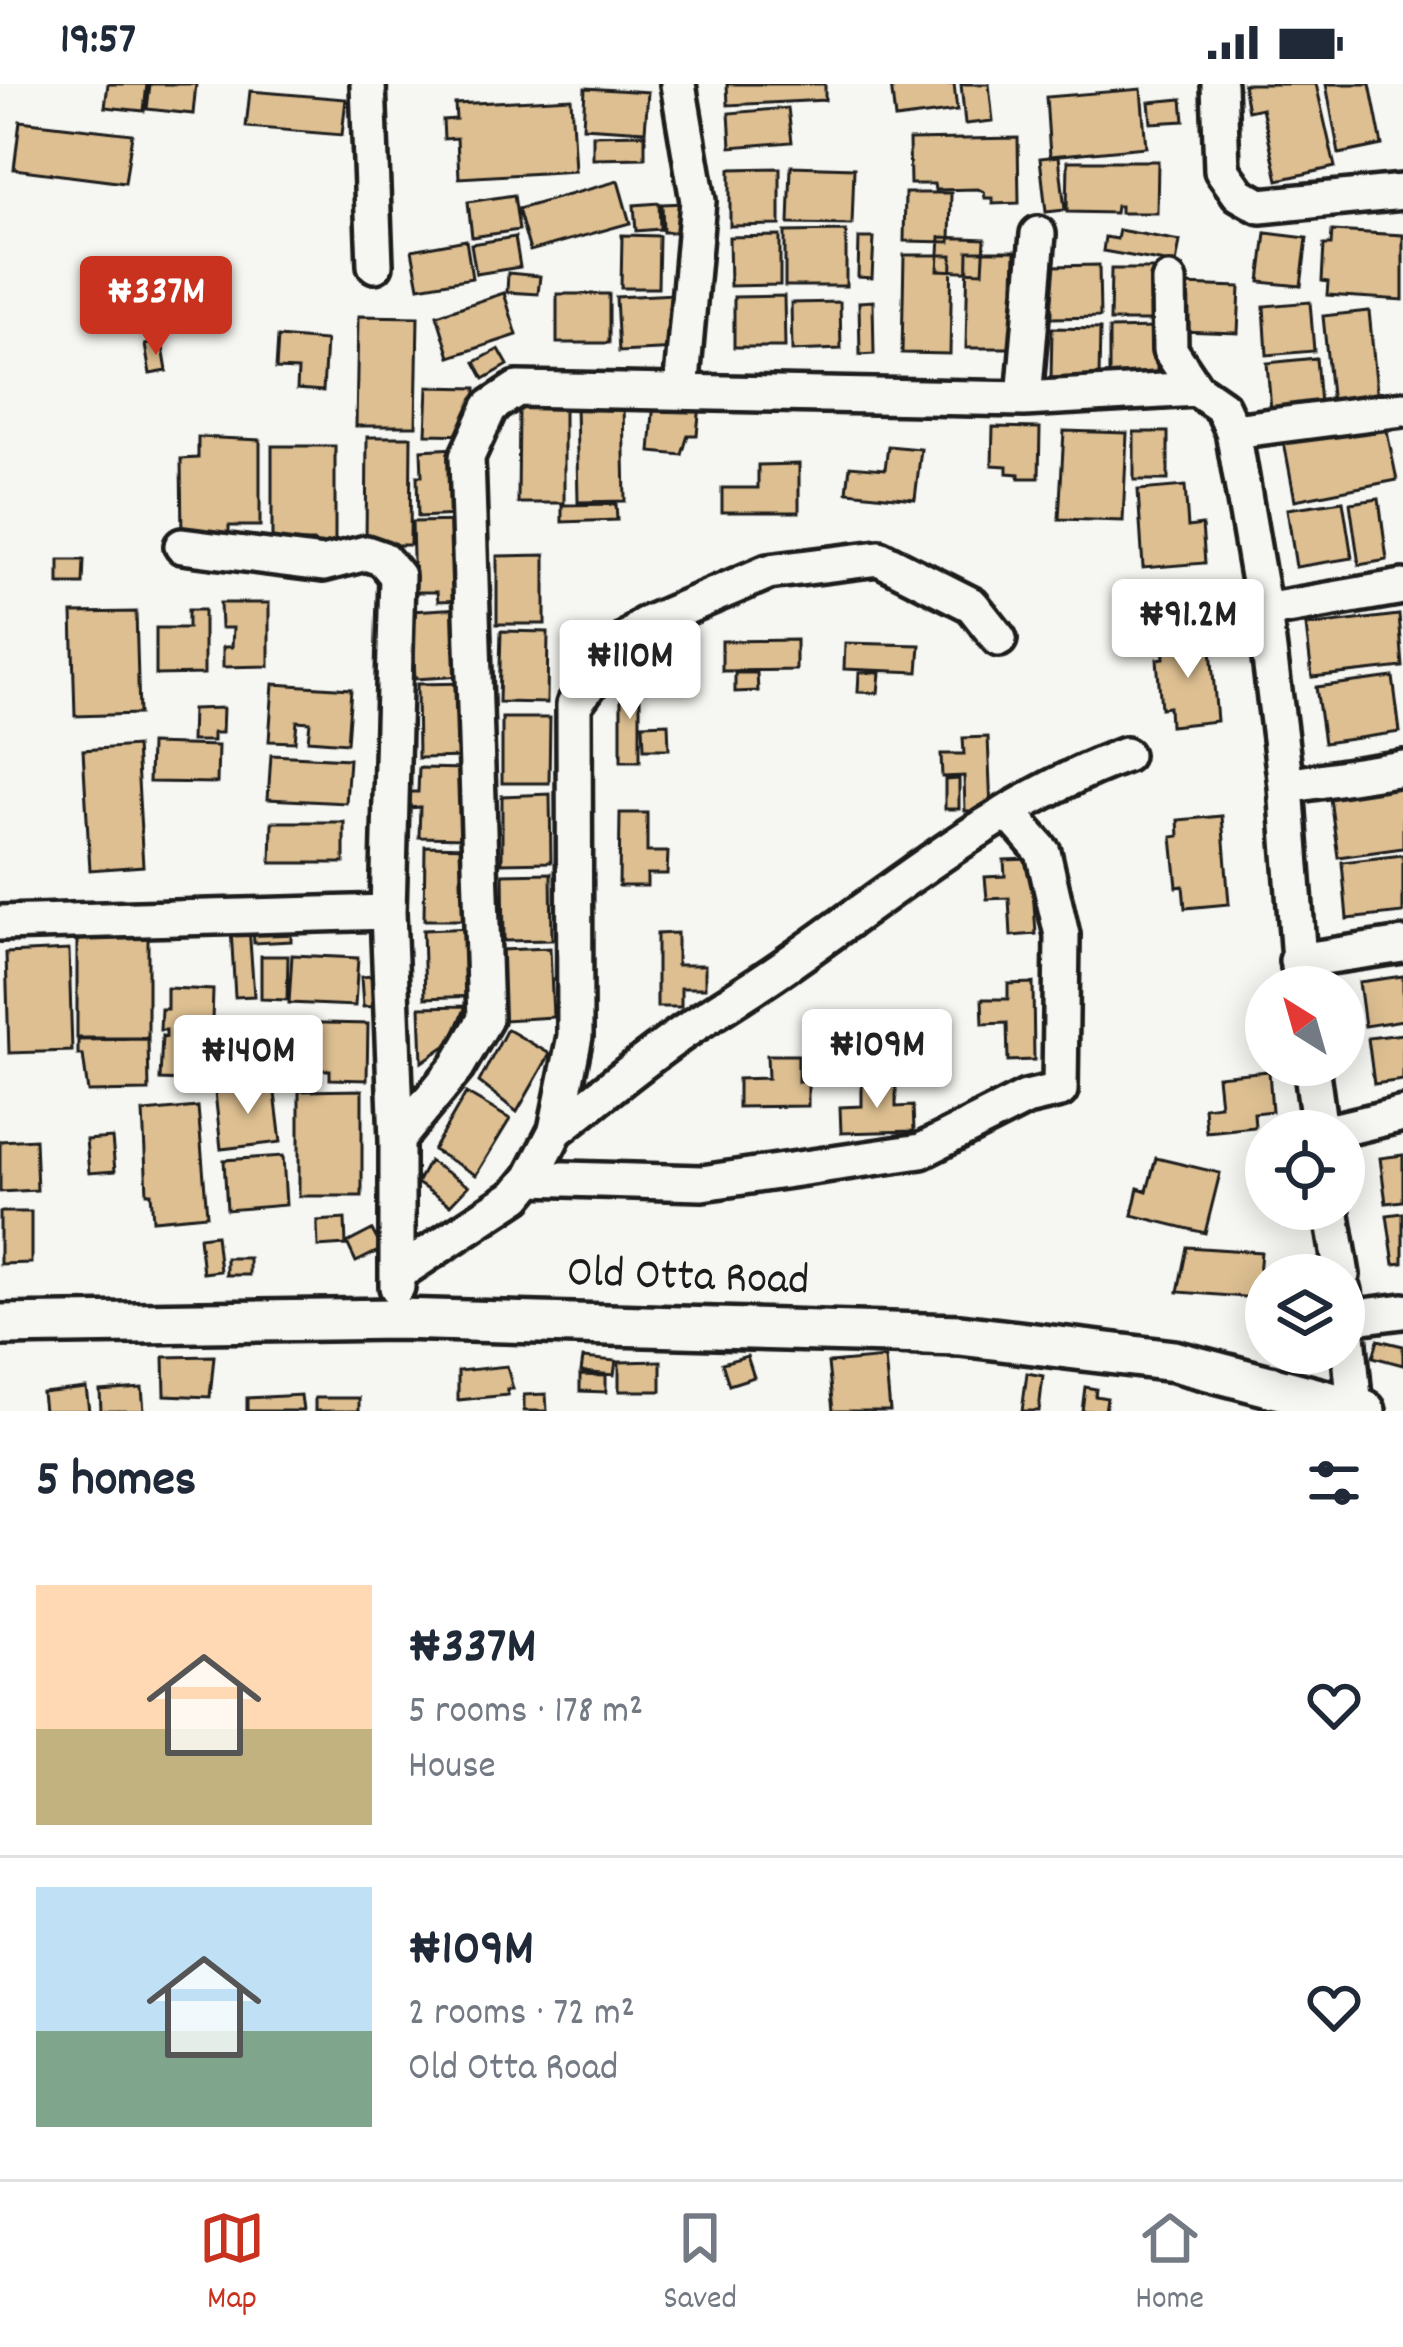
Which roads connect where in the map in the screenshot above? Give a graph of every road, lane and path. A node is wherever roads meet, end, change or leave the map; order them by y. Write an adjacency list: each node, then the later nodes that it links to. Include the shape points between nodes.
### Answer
1 (368, 84): 6 (street)
2 (678, 84): 9 (street, via 698,201)
3 (1219, 84): 4 (street, via 1222,170 1239,194 1260,206)
4 (1403, 192)
5 (1038, 234): 10 (street)
6 (375, 266)
7 (1169, 281): 8 (street, via 1170,350)
8 (1196, 389): 10 (street); 12 (street, via 1222,407)
9 (681, 392): 10 (street); 29 (street, via 517,389 490,407 467,457 485,1019)
10 (1024, 399)
11 (1403, 410): 12 (street)
12 (1233, 431): 15 (street)
13 (182, 546): 21 (street, via 323,564 366,553 397,576)
14 (1403, 587): 15 (street)
15 (1264, 611): 19 (street)
16 (999, 638): 28 (street, via 972,605 879,558 768,572 644,625 614,651 574,705 575,1036)
17 (1125, 755): 20 (street)
18 (1403, 768): 19 (street)
19 (1286, 786): 24 (street)
20 (1008, 812): 28 (street, via 677,1036); 30 (street, via 1043,852 1062,935 1060,1090 1026,1098 921,1151 702,1183)
21 (388, 912): 22 (street); 29 (street)
22 (0, 923)
23 (1403, 945): 25 (street)
24 (1298, 966)
25 (1328, 966)
26 (1403, 1114): 27 (street)
27 (1365, 1123)
28 (556, 1130): 30 (street)
29 (397, 1140): 31 (street)
30 (531, 1178): 31 (street)
31 (397, 1274): 34 (street)
32 (1365, 1307): 33 (street)
33 (1403, 1311)
34 (395, 1318): 35 (street, Old Otta Road); 37 (street, Old Otta Road, via 960,1335 1174,1361)
35 (0, 1325)
36 (1355, 1374): 37 (street)
37 (1360, 1410)

